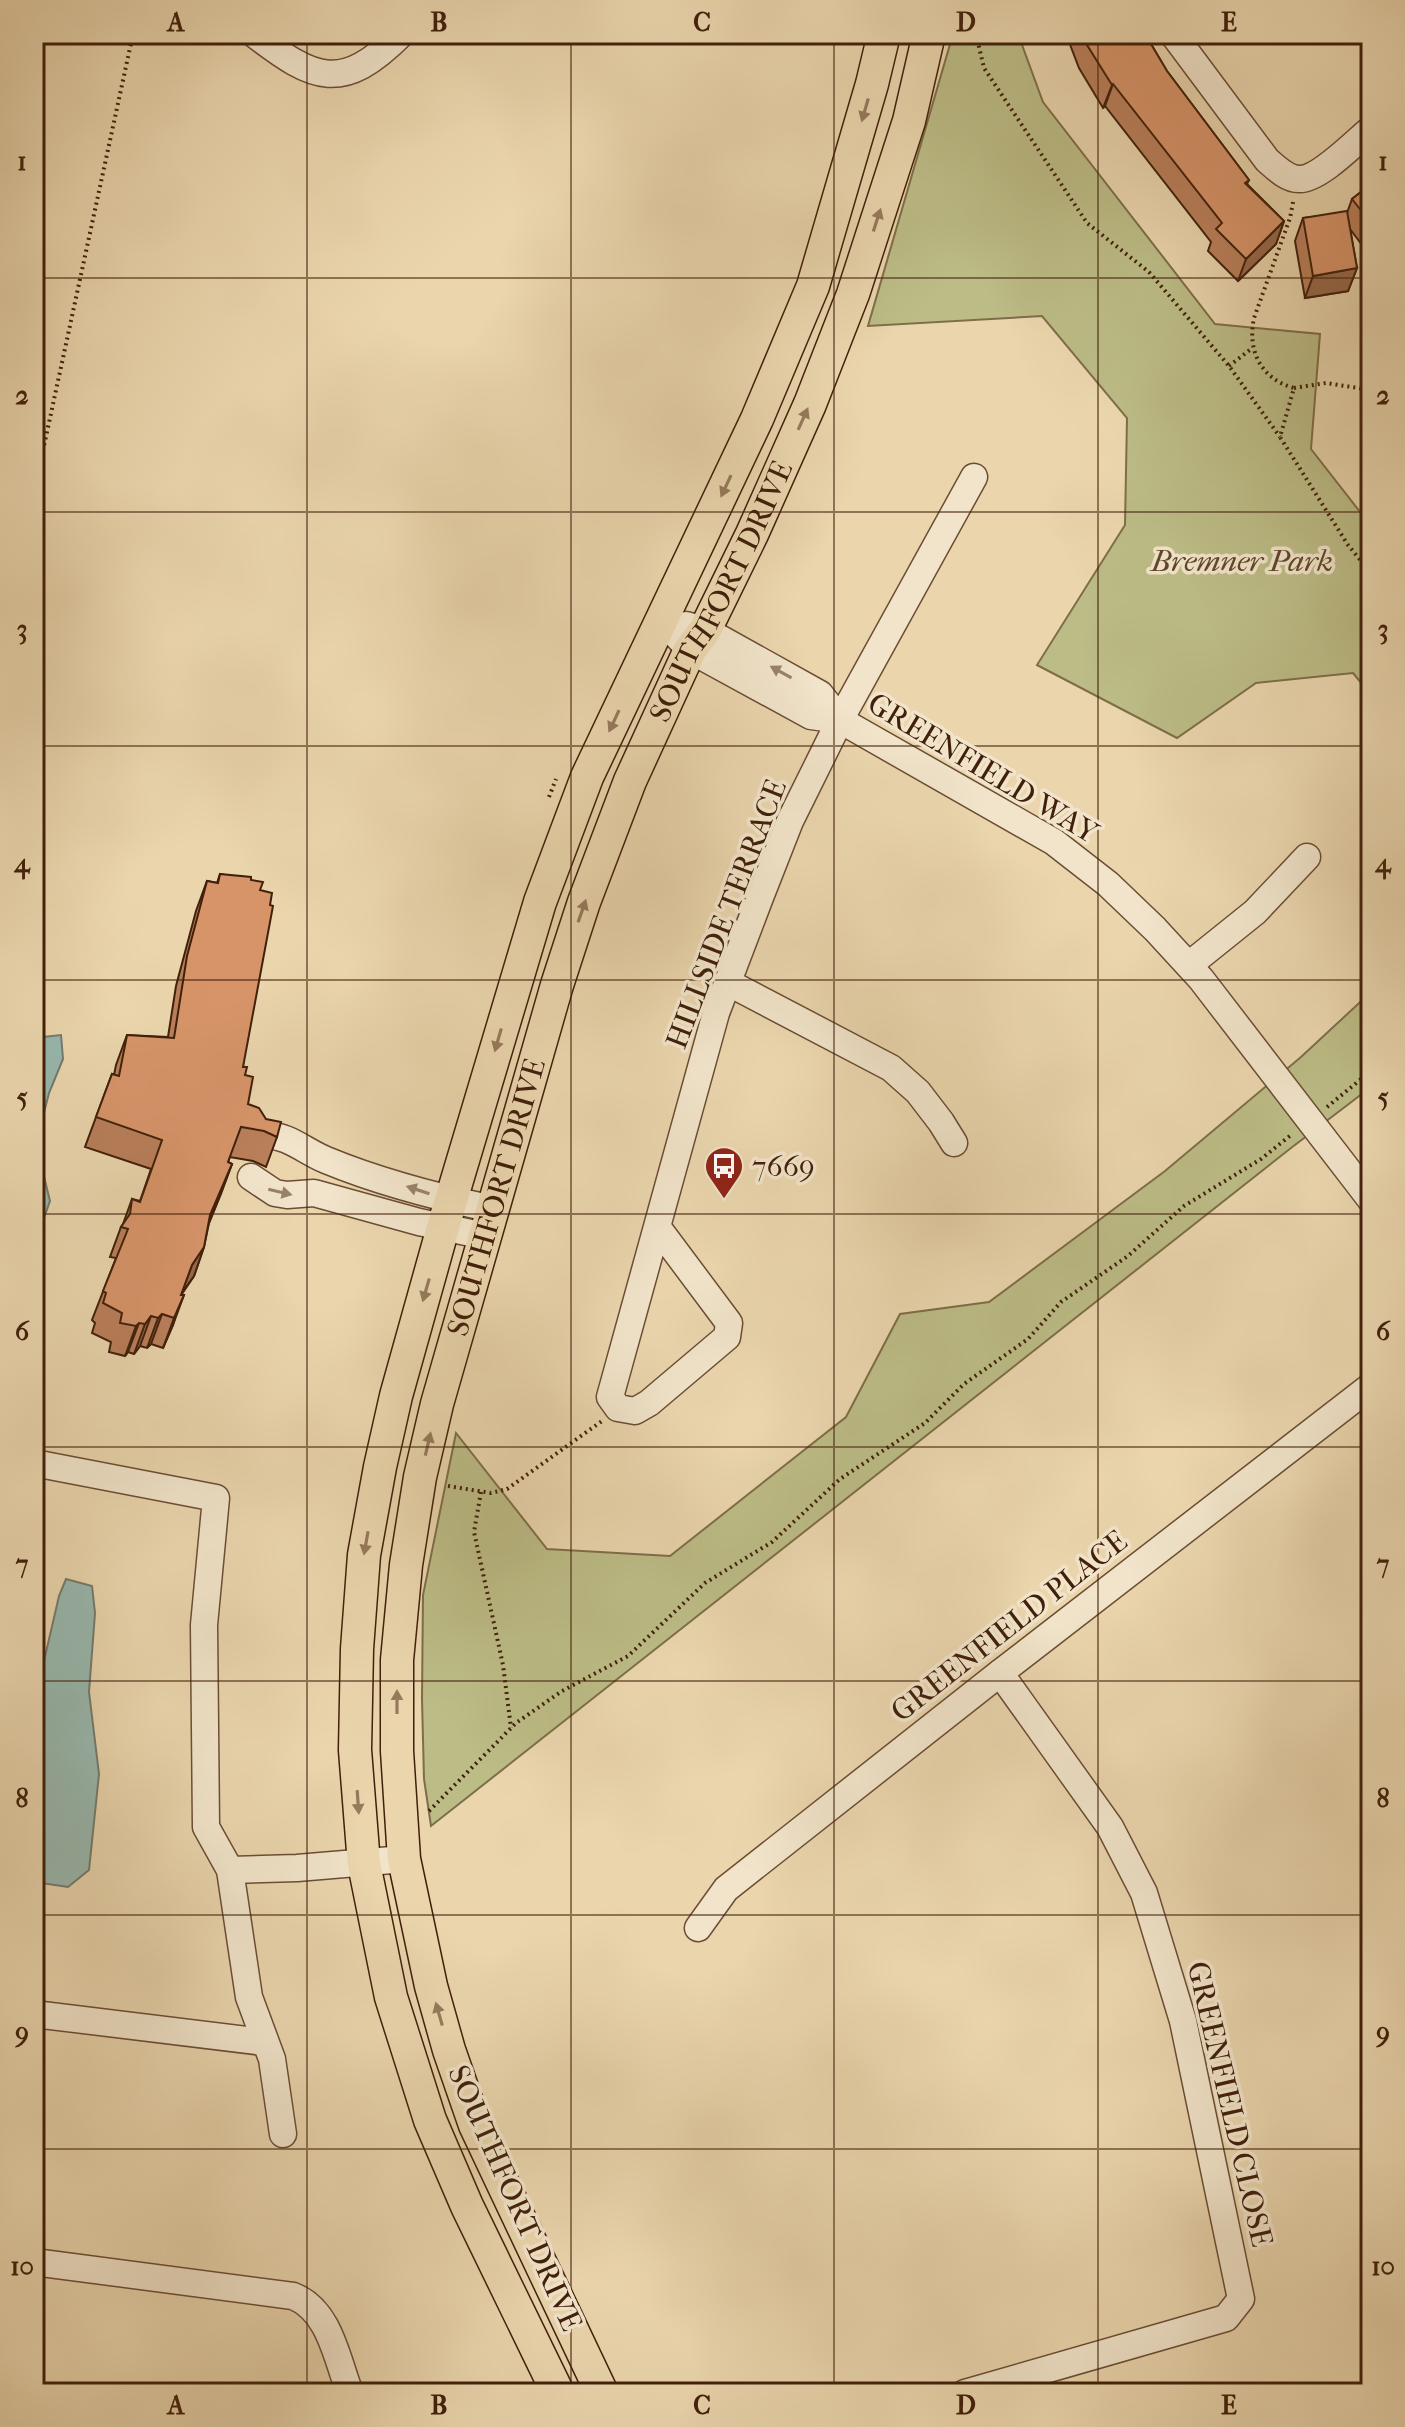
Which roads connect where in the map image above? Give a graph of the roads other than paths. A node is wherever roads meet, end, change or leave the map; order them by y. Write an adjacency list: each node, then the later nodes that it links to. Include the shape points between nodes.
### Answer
1 (254, 34): 2 (street, via 302,68 333,75 379,56)
2 (401, 34)
3 (884, 34): 8 (main road, SOUTHFORT DRIVE, one-way to 8, via 813,286)
4 (929, 34): 9 (main road, SOUTHFORT DRIVE, one-way to 4, via 759,520 853,294 909,121)
5 (1173, 34): 6 (street, via 1267,160 1287,176 1314,176)
6 (1371, 129)
7 (974, 477): 10 (street, HILLSIDE TERRACE)
8 (662, 620): 9 (street, GREENFIELD WAY); 18 (main road, SOUTHFORT DRIVE, one-way to 18, via 587,777 540,902)
9 (698, 640): 10 (street, GREENFIELD WAY, via 811,716); 19 (main road, SOUTHFORT DRIVE, one-way to 9, via 584,902 630,781)
10 (840, 720): 12 (street, GREENFIELD WAY, via 1054,842 1108,884); 13 (street, HILLSIDE TERRACE, via 790,821)
11 (1307, 857): 12 (street, via 1255,912)
12 (1189, 965): 17 (street, GREENFIELD WAY)
13 (727, 982): 15 (street, via 891,1068 918,1092); 20 (street, HILLSIDE TERRACE)
14 (264, 1135): 18 (street, one-way to 14, via 286,1138)
15 (954, 1143)
16 (251, 1177): 18 (street, one-way to 18, via 275,1193 314,1193)
17 (1371, 1200)
18 (448, 1214): 19 (street); 25 (main road, SOUTHFORT DRIVE, one-way to 25, via 396,1396 364,1555 355,1750)
19 (489, 1222): 24 (main road, SOUTHFORT DRIVE, one-way to 19, via 397,1675 406,1565 437,1404)
20 (658, 1228): 20 (street, HILLSIDE TERRACE, via 729,1323 727,1337 635,1411 618,1408 610,1397)
21 (1371, 1386): 23 (street, GREENFIELD PLACE)
22 (34, 1463): 26 (street, via 216,1498 204,1625 206,1827)
23 (1000, 1673): 27 (street, GREENFIELD PLACE, via 726,1889); 35 (street, GREENFIELD CLOSE, via 1110,1827 1144,1893 1183,2021 1241,2299 1226,2318)
24 (404, 1859): 25 (street); 34 (main road, SOUTHFORT DRIVE, one-way to 24, via 475,2125 431,1986)
25 (364, 1864): 26 (street); 33 (main road, SOUTHFORT DRIVE, via 391,1997 430,2120)
26 (230, 1870): 29 (street, via 249,1997)
27 (698, 1928)
28 (34, 2014): 29 (street)
29 (264, 2042): 30 (street, via 272,2059)
30 (283, 2134)
31 (34, 2262): 32 (street, via 306,2301 324,2324)
32 (350, 2393)
33 (558, 2393)
34 (602, 2393)
35 (965, 2393)

